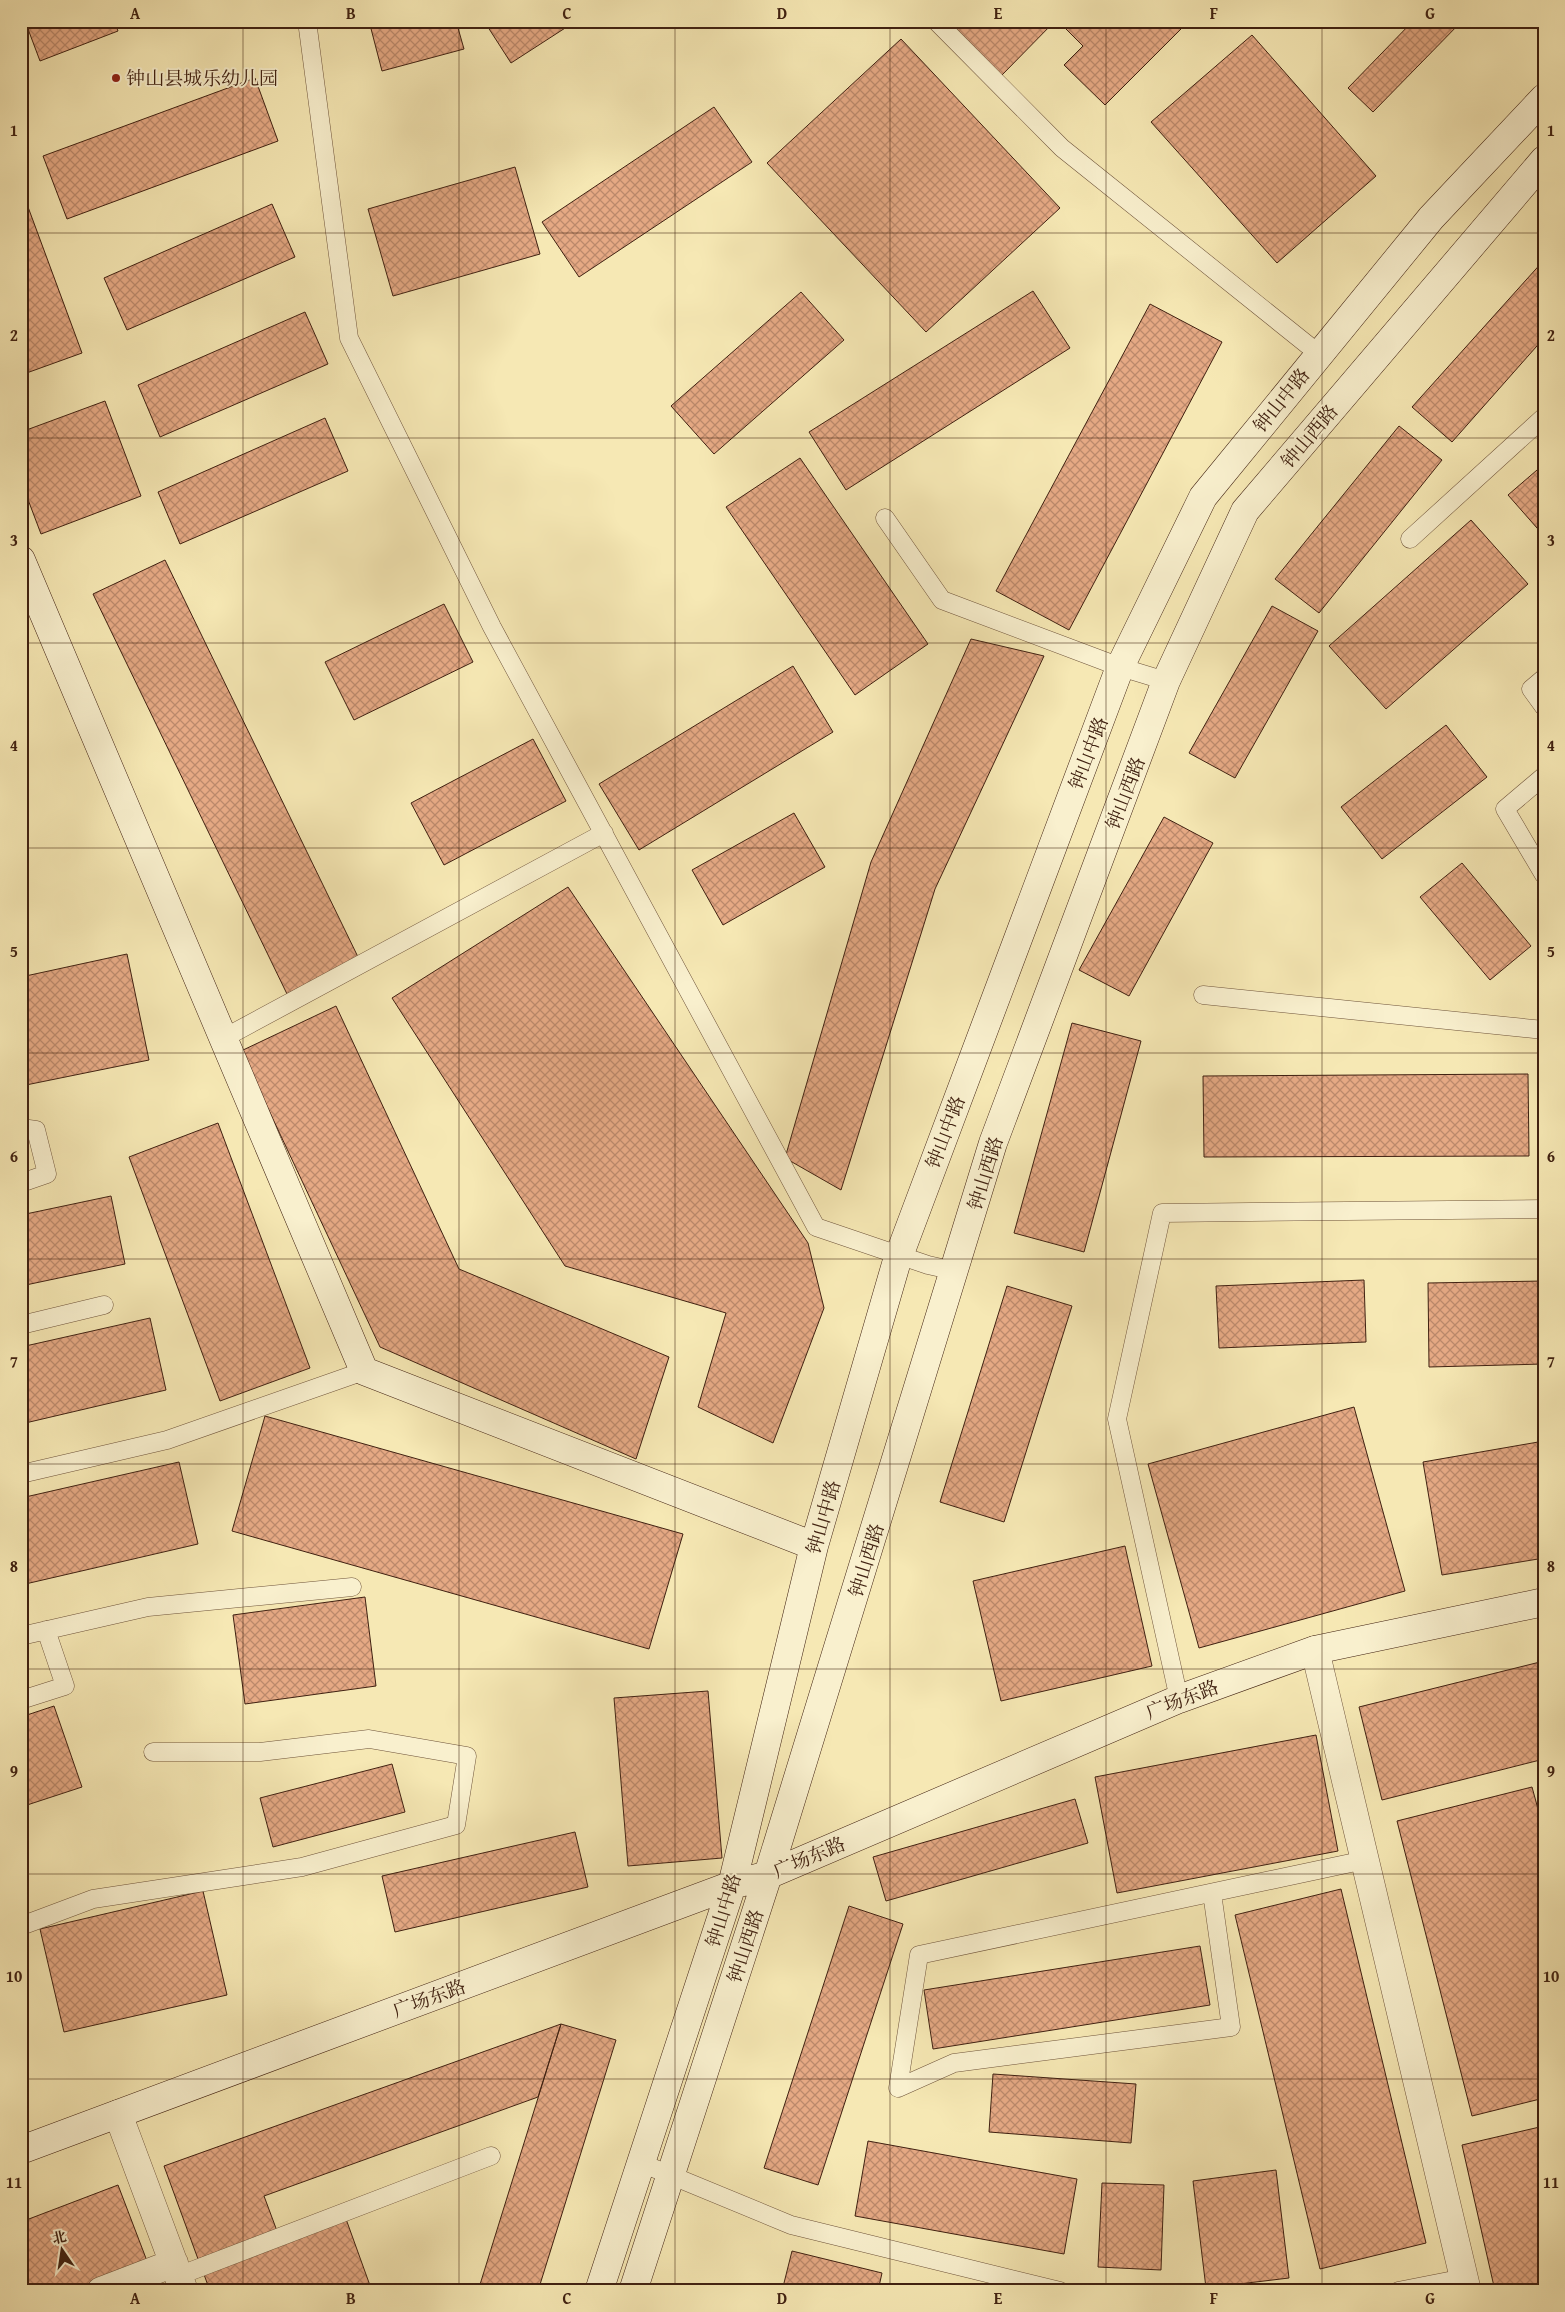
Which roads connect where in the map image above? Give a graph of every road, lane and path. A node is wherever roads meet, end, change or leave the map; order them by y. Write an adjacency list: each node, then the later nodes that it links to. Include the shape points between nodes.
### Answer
1 (307, 21): 15 (lane, via 349,338 492,627)
2 (936, 21): 5 (lane, via 1062,148)
3 (1544, 98): 5 (main road, 钟山中路, via 1431,218)
4 (1544, 160): 12 (main road, 钟山西路, via 1245,512)
5 (1319, 354): 10 (main road, 钟山中路, via 1203,497)
6 (1544, 416): 8 (lane)
7 (885, 518): 10 (lane, via 942,600)
8 (1410, 539)
9 (21, 560): 19 (main road)
10 (1120, 667): 12 (lane); 23 (main road, 钟山中路)
11 (1544, 678): 13 (lane, via 1531,689)
12 (1166, 681): 24 (main road, 钟山西路, via 993,1143)
13 (1544, 707)
14 (1544, 776): 16 (lane, via 1505,809)
15 (604, 833): 19 (lane); 23 (lane, via 816,1227)
16 (1544, 874)
17 (1203, 995): 18 (lane)
18 (1544, 1030)
19 (224, 1038): 27 (main road)
20 (21, 1128): 21 (lane, via 36,1130 47,1174)
21 (21, 1183)
22 (1544, 1209): 35 (lane, via 1162,1213 1117,1420)
23 (899, 1255): 24 (lane); 29 (main road, 钟山中路)
24 (955, 1271): 39 (main road, 钟山西路)
25 (104, 1305): 26 (lane)
26 (21, 1325)
27 (364, 1371): 28 (lane, via 166,1440); 29 (main road)
28 (21, 1474)
29 (814, 1546): 40 (main road, 钟山中路)
30 (352, 1587): 32 (lane, via 148,1607)
31 (1544, 1602): 34 (main road, 广场东路)
32 (46, 1630): 33 (lane); 36 (lane, via 65,1686)
33 (21, 1636)
34 (1316, 1650): 35 (main road, 广场东路); 38 (main road)
35 (1179, 1699): 39 (main road, 广场东路)
36 (21, 1700)
37 (153, 1752): 42 (lane, via 260,1752 369,1738 467,1756 456,1825 302,1867 93,1899)
38 (1365, 1860): 41 (lane); 49 (main road)
39 (768, 1875): 40 (main road, 广场东路); 47 (main road, 钟山西路)
40 (732, 1885): 43 (main road, 广场东路); 46 (main road, 钟山中路)
41 (1212, 1893): 41 (lane, via 919,1955 898,2088 954,2063 1231,2027)
42 (21, 1926)
43 (118, 2114): 44 (main road, 广场东路); 48 (main road)
44 (21, 2150)
45 (491, 2156): 48 (lane)
46 (641, 2163): 47 (lane); 51 (main road, 钟山中路)
47 (671, 2175): 52 (main road, 钟山西路); 53 (lane, via 791,2225)
48 (178, 2276): 50 (main road)
49 (1466, 2285): 54 (lane)
50 (100, 2291)
51 (599, 2291)
52 (633, 2291)
53 (1060, 2291)
54 (1398, 2291)

